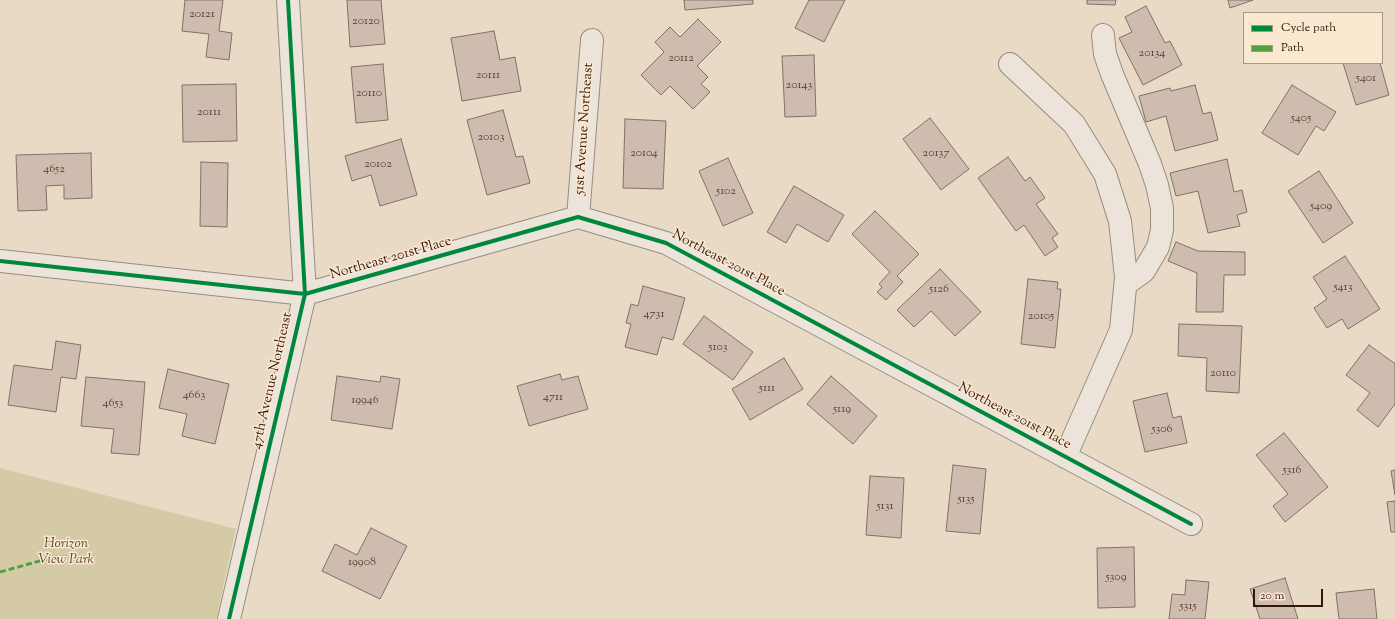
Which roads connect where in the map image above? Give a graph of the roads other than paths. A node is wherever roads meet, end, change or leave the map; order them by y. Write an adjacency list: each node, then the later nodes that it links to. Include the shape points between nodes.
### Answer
1 (288, 0): 8 (street, 47th Avenue Northeast)
2 (1103, 35): 7 (street, via 1105,54 1150,164 1162,208 1162,230 1158,247 1144,271)
3 (592, 40): 5 (street, 51st Avenue Northeast)
4 (1010, 64): 7 (street, via 1074,124 1105,174 1120,221)
5 (578, 217): 8 (street, Northeast 201st Place); 9 (street, Northeast 201st Place, via 666,243)
6 (0, 261): 8 (street, Northeast 201st Place)
7 (1126, 284): 9 (street, via 1121,330)
8 (305, 294): 11 (street, 47th Avenue Northeast)
9 (1065, 457): 10 (street, Northeast 201st Place)
10 (1191, 524)
11 (229, 619)

